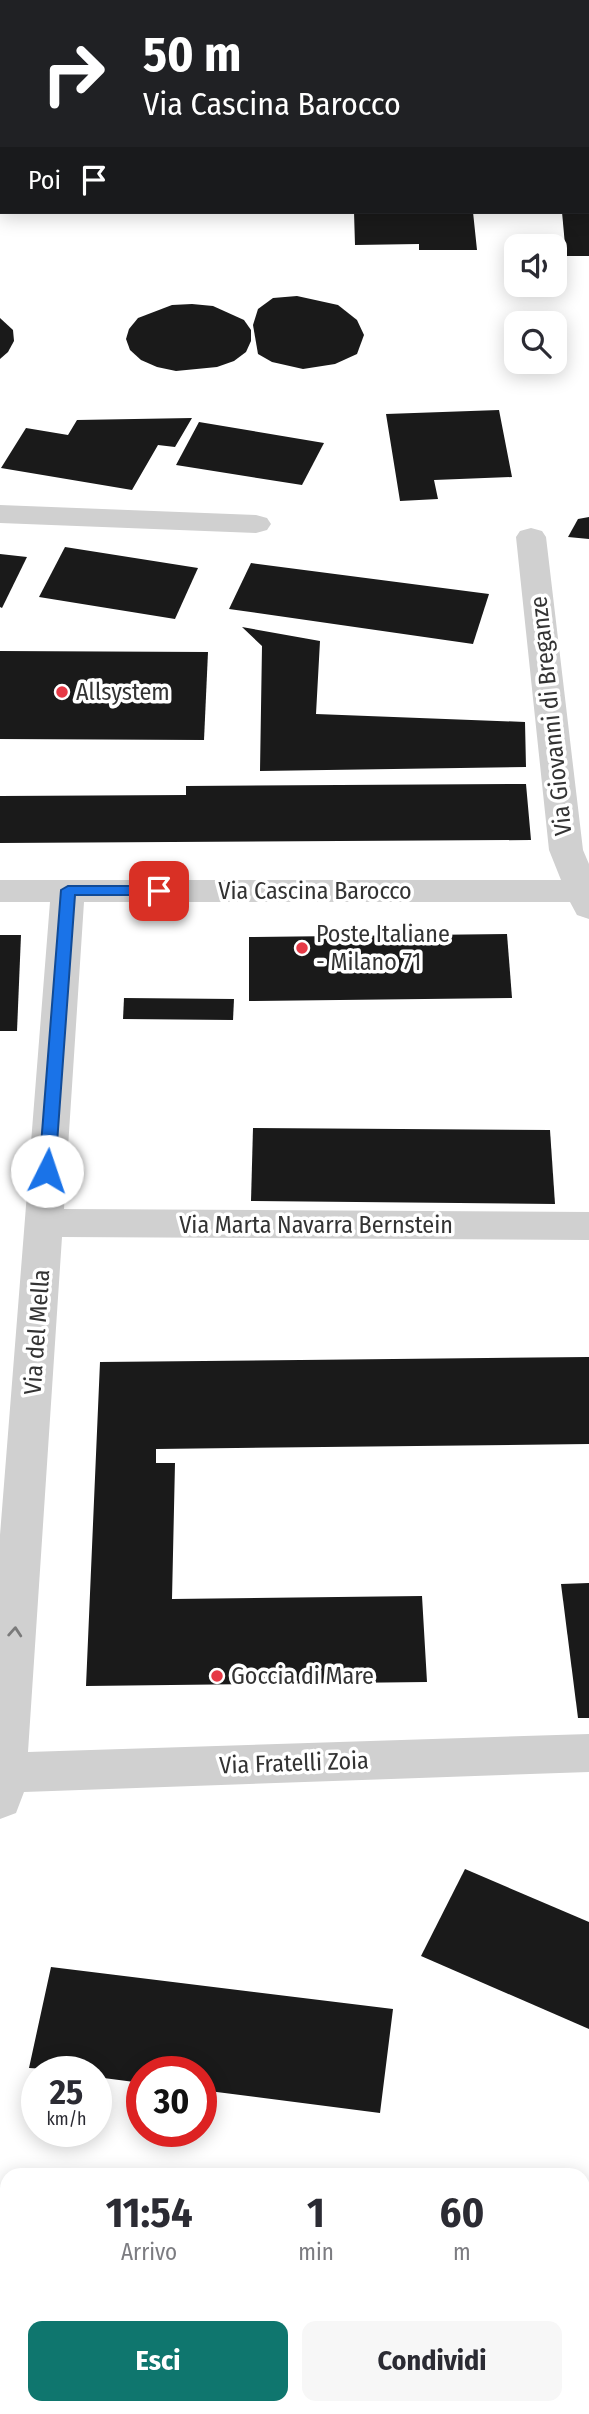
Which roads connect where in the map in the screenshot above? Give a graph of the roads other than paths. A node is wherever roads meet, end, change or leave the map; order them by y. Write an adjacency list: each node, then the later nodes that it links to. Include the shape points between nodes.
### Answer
1 (0, 514): 2 (street)
2 (256, 524)
3 (530, 537): 6 (street, Via Giovanni di Breganze, via 566,850)
4 (68, 890): 5 (street, Via Cascina Barocco); 6 (street, Via Cascina Barocco); 7 (street, Via del Mella)
5 (0, 891)
6 (588, 896)
7 (43, 1223): 8 (street, Via Marta Navarra Bernstein); 10 (street, Via del Mella, one-way to 7)
8 (589, 1226)
9 (589, 1753): 10 (street, Via Fratelli Zoia)
10 (1, 1782)

